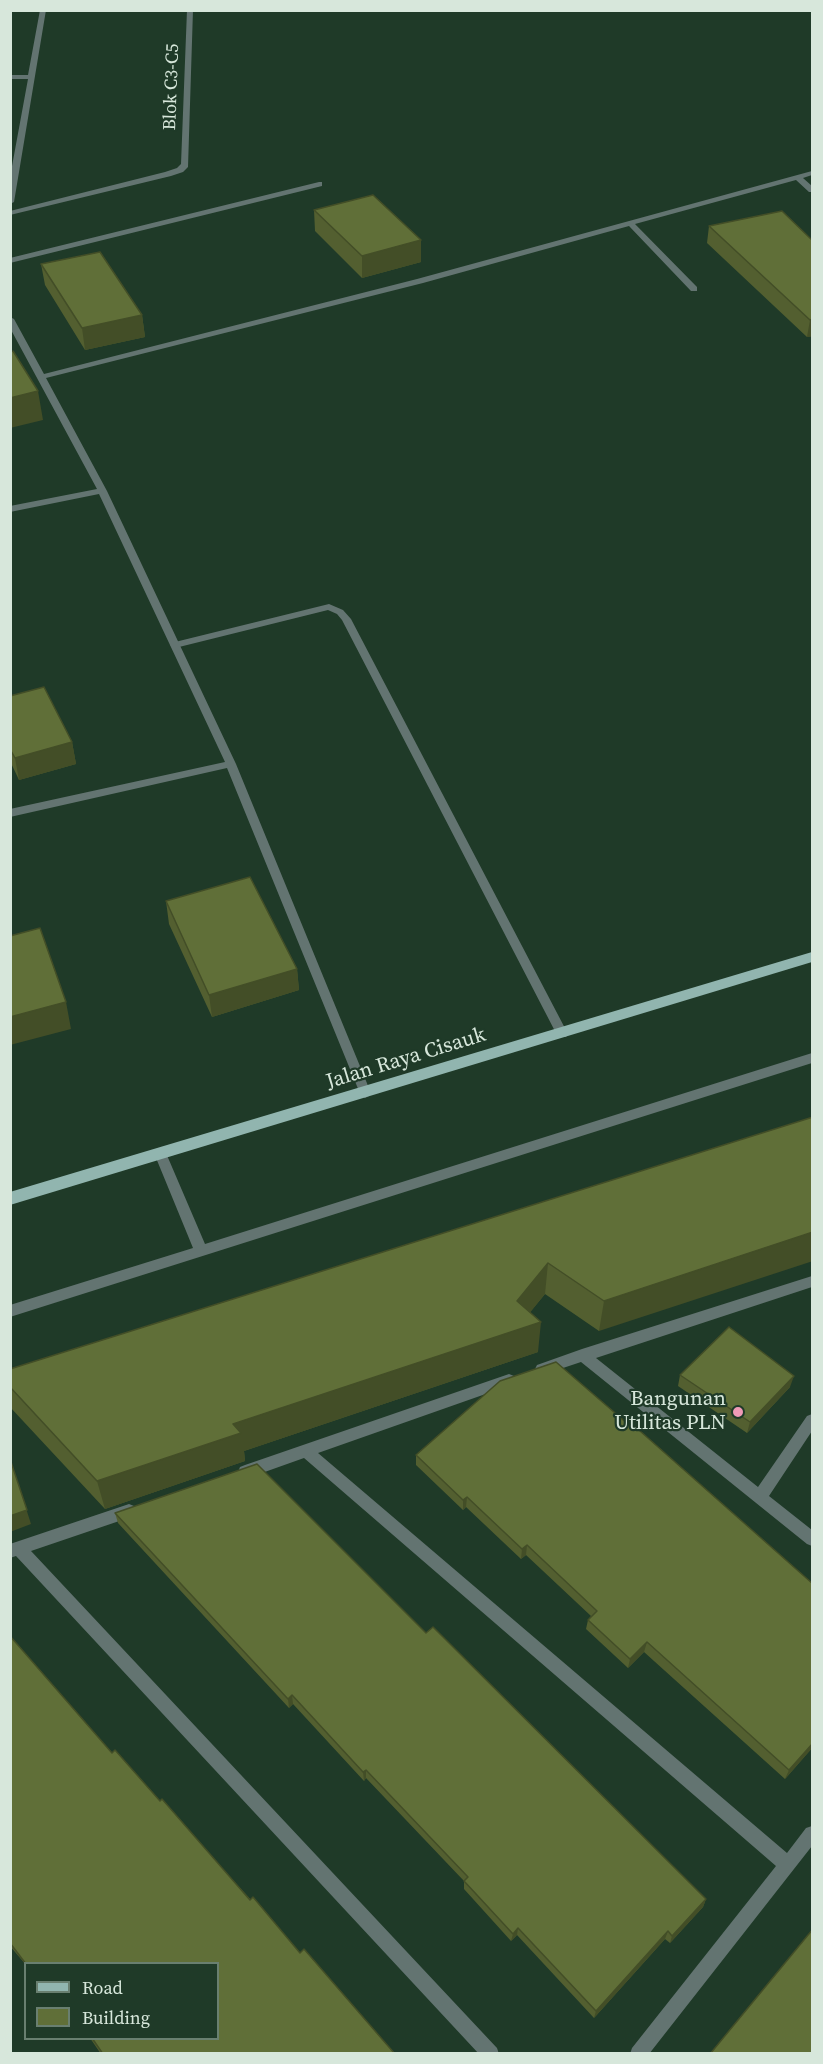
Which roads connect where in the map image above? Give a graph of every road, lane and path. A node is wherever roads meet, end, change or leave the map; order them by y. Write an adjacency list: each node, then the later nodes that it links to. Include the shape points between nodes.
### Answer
1 (43, 10): 3 (street)
2 (190, 10): 10 (street, Blok C3-C5, via 185,165 168,174)
3 (32, 77): 4 (street); 9 (street)
4 (10, 78)
5 (813, 173): 6 (street)
6 (797, 176): 8 (street); 11 (street)
7 (319, 184): 12 (street)
8 (813, 190)
9 (10, 202)
10 (10, 213)
11 (630, 223): 13 (street); 15 (street)
12 (10, 261)
13 (694, 289)
14 (10, 319): 15 (street)
15 (41, 377): 16 (street)
16 (102, 491): 17 (street); 18 (street)
17 (10, 509)
18 (175, 645): 19 (street); 22 (street, via 329,607 340,612)
19 (231, 764): 20 (street); 24 (street)
20 (10, 813)
21 (813, 957): 22 (main road, Jalan Raya Cisauk)
22 (562, 1034): 24 (main road, Jalan Raya Cisauk)
23 (813, 1058): 27 (street)
24 (366, 1093): 25 (main road, Jalan Raya Cisauk)
25 (160, 1154): 26 (main road, Jalan Raya Cisauk); 27 (street)
26 (10, 1198)
27 (201, 1251): 29 (street)
28 (813, 1282): 30 (street)
29 (10, 1311)
30 (582, 1355): 32 (street); 34 (street)
31 (813, 1420): 34 (street)
32 (306, 1451): 33 (street); 39 (street)
33 (229, 1477)
34 (760, 1497): 36 (street)
35 (141, 1507): 37 (street)
36 (813, 1539)
37 (15, 1549): 40 (street)
38 (813, 1834): 39 (street)
39 (788, 1865): 41 (street)
40 (491, 2054)
41 (638, 2054)

